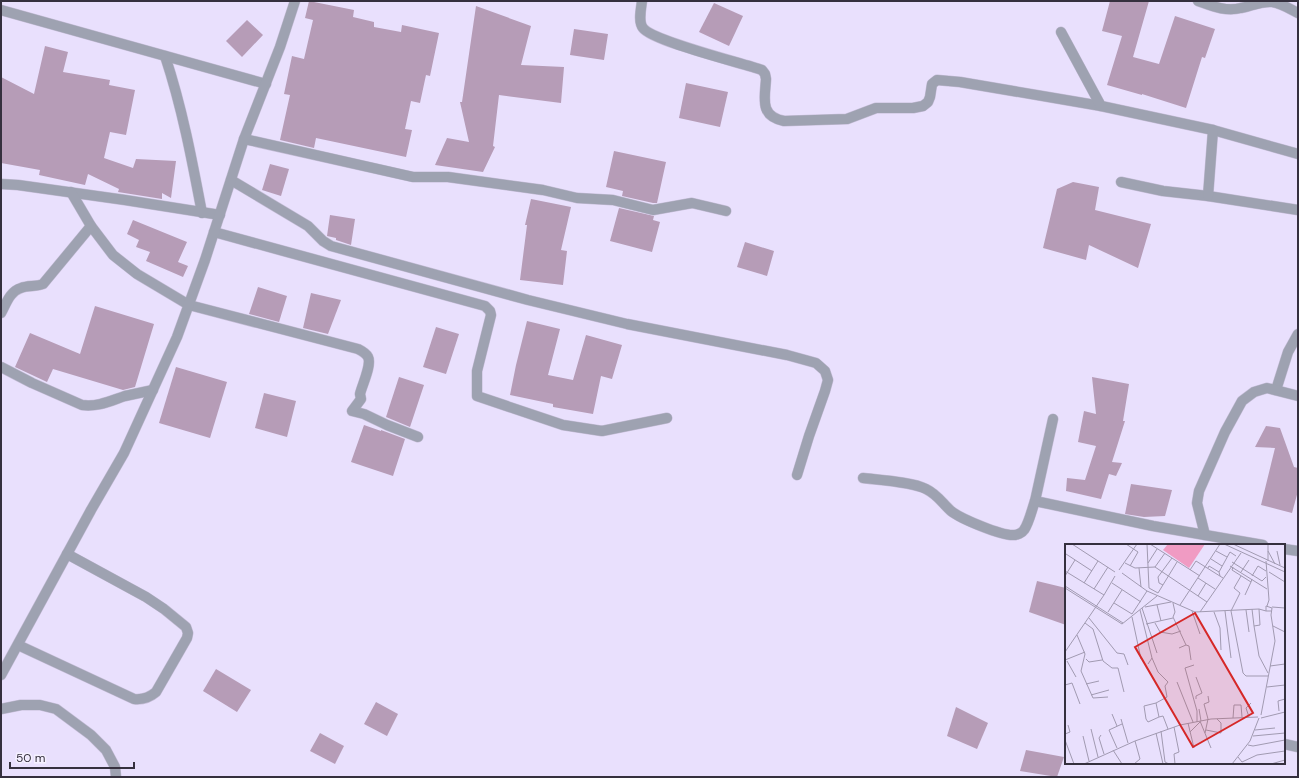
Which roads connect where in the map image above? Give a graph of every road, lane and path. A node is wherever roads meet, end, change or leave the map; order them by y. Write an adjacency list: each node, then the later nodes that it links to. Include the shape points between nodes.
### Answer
1 (295, 1): 8 (street)
2 (642, 1): 9 (street, via 640,22 648,33 675,44 762,70 766,79 765,108 768,114 784,121 847,119 869,109 923,106 928,102 932,84 937,80)
3 (1198, 1): 5 (street, via 1229,10 1271,2)
4 (1, 10): 7 (street)
5 (1298, 13)
6 (1062, 32): 9 (street)
7 (165, 56): 8 (street); 20 (street, via 176,88)
8 (266, 84): 11 (street)
9 (1101, 106): 10 (street)
10 (1214, 130): 12 (street); 17 (street)
11 (244, 140): 13 (street); 19 (street, via 413,177 448,177 543,190 577,198 613,200 653,210 692,203)
12 (1298, 154)
13 (231, 180): 21 (street); 34 (street, via 308,226 331,246 627,324 816,363 825,371 828,380)
14 (1121, 182): 17 (street, via 1163,191)
15 (1, 184): 16 (street)
16 (71, 192): 20 (street); 22 (street)
17 (1208, 196): 18 (street)
18 (1298, 210)
19 (726, 211)
20 (202, 213): 21 (street)
21 (220, 215): 23 (street)
22 (92, 226): 24 (street, via 113,255 137,274); 25 (street, via 43,284 20,288 13,292)
23 (214, 232): 24 (street); 31 (street, via 485,306 491,316 477,371 477,396 563,425 602,431)
24 (189, 305): 28 (street); 33 (street, via 364,352 370,364 360,394 361,399 352,411)
25 (1, 313)
26 (1298, 334): 29 (street, via 1288,352)
27 (1, 367): 28 (street, via 86,406)
28 (153, 390): 41 (street, via 124,453)
29 (1276, 390): 30 (street); 37 (street, via 1267,388 1254,392 1242,401 1225,432 1199,491 1197,503)
30 (1298, 396)
31 (667, 418)
32 (1053, 419): 36 (street)
33 (418, 437)
34 (797, 475)
35 (863, 478): 36 (street, via 927,489 963,519 1004,534 1018,534 1024,530)
36 (1035, 501): 37 (street)
37 (1205, 535): 38 (street)
38 (1257, 544)
39 (1285, 549): 40 (street)
40 (1298, 551)
41 (67, 554): 42 (street); 42 (street, via 146,597 186,627 187,638 156,692 143,700 134,699)
42 (18, 645): 43 (street)
43 (1, 675)
44 (1, 709): 47 (street, via 40,705 56,709 91,734 106,750)
45 (1285, 744): 46 (street)
46 (1298, 747)
47 (116, 777)

